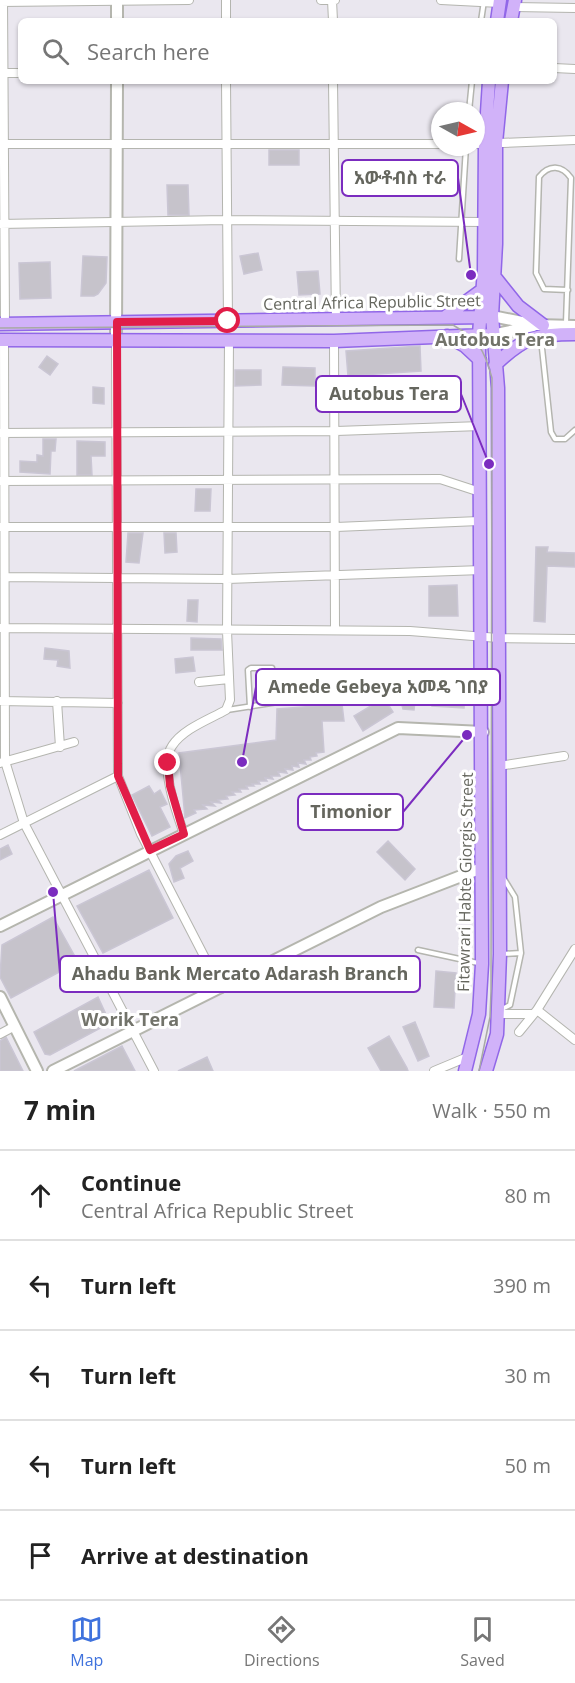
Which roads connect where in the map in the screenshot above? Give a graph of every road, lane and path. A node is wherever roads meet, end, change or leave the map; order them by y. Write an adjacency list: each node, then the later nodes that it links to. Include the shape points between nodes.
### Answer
1 (189, 0): 7 (street)
2 (226, 0): 13 (street)
3 (321, 0): 4 (street)
4 (333, 0): 14 (street)
5 (441, 0): 8 (street)
6 (2, 1): 7 (street); 20 (street)
7 (117, 1): 12 (street)
8 (484, 1): 9 (street); 15 (lane)
9 (500, 2): 16 (main road)
10 (514, 4): 11 (street)
11 (575, 8)
12 (117, 18)
13 (226, 18)
14 (333, 18)
15 (481, 18)
16 (497, 18)
17 (557, 69): 18 (street)
18 (575, 69)
19 (18, 72): 20 (street)
20 (2, 73): 30 (street)
21 (117, 84): 31 (street)
22 (226, 84): 29 (street)
23 (333, 84): 32 (street)
24 (472, 84): 27 (lane)
25 (489, 84): 34 (main road, Fitawrari Habte Giorgis Street)
26 (501, 84): 34 (main road)
27 (471, 102)
28 (575, 140): 34 (street)
29 (226, 143): 31 (street); 32 (street); 36 (street)
30 (2, 144): 31 (street); 41 (street)
31 (116, 144): 40 (street)
32 (334, 144): 33 (street); 37 (street)
33 (431, 144)
34 (486, 144): 39 (main road, Fitawrari Habte Giorgis Street); 43 (main road)
35 (465, 156): 38 (lane)
36 (225, 220): 37 (street); 40 (street); 49 (street)
37 (333, 220): 38 (street); 48 (street)
38 (460, 221): 39 (street); 42 (lane)
39 (486, 222): 44 (main road, Fitawrari Habte Giorgis Street)
40 (116, 223): 41 (street); 50 (street)
41 (2, 224): 51 (street)
42 (459, 259)
43 (494, 276): 47 (main road); 52 (main road)
44 (482, 290): 46 (main road); 47 (main road, Fitawrari Habte Giorgis Street)
45 (568, 290): 45 (lane, via 571,178 555,167 539,177 536,273 544,289); 53 (lane)
46 (444, 317): 47 (main road, Central Africa Republic Street); 48 (main road, Central Africa Republic Street)
47 (486, 317): 52 (street); 54 (main road, Fitawrari Habte Giorgis Street); 55 (main road)
48 (336, 320): 49 (main road, Central Africa Republic Street)
49 (228, 321): 50 (main road, Central Africa Republic Street)
50 (117, 322): 51 (main road, Central Africa Republic Street); 57 (street)
51 (3, 324)
52 (540, 328): 53 (main road); 55 (street); 62 (main road); 66 (lane, via 551,432 555,439 565,439)
53 (572, 328)
54 (479, 334): 55 (main road, Central Africa Republic Street); 56 (main road, Central Africa Republic Street); 61 (main road, Fitawrari Habte Giorgis Street)
55 (492, 335): 62 (main road)
56 (446, 336): 60 (main road, Central Africa Republic Street); 61 (main road)
57 (116, 338): 58 (main road, Central Africa Republic Street); 59 (main road, Central Africa Republic Street); 64 (street)
58 (2, 340): 68 (street)
59 (229, 340): 60 (main road, Central Africa Republic Street); 65 (street)
60 (334, 341): 67 (street)
61 (480, 360): 63 (main road, Fitawrari Habte Giorgis Street)
62 (495, 365): 89 (main road)
63 (481, 426): 67 (street); 73 (main road, Fitawrari Habte Giorgis Street)
64 (116, 430): 65 (street); 68 (street); 71 (street)
65 (230, 430): 67 (street); 69 (street)
66 (575, 430)
67 (336, 431): 72 (street)
68 (3, 433): 70 (street)
69 (229, 480): 71 (street); 72 (street); 78 (street)
70 (3, 481): 71 (street); 75 (street)
71 (118, 481): 76 (street)
72 (336, 481): 73 (street, via 440,479); 77 (street)
73 (480, 492): 74 (main road, Fitawrari Habte Giorgis Street)
74 (479, 522): 77 (street); 79 (main road, Fitawrari Habte Giorgis Street)
75 (3, 527): 76 (street); 80 (street)
76 (118, 527): 78 (street); 82 (street)
77 (336, 527): 78 (street); 81 (street)
78 (229, 528): 83 (street)
79 (482, 570): 81 (street); 88 (main road, Fitawrari Habte Giorgis Street)
80 (5, 577): 82 (street); 84 (street)
81 (336, 577): 83 (street); 86 (street)
82 (117, 579): 83 (street); 85 (street)
83 (227, 579): 87 (street)
84 (2, 628): 85 (street); 95 (street)
85 (118, 628): 87 (street); 97 (street)
86 (335, 630): 87 (street); 88 (street)
87 (227, 631): 92 (street)
88 (482, 635): 89 (street); 100 (main road, Fitawrari Habte Giorgis Street)
89 (498, 638): 90 (street); 105 (main road)
90 (575, 639)
91 (272, 668): 98 (lane, via 248,670)
92 (229, 679): 93 (street); 99 (street, via 230,700)
93 (200, 682)
94 (310, 697): 98 (lane)
95 (2, 701): 96 (street); 104 (street)
96 (57, 701): 97 (street); 102 (street)
97 (118, 703): 106 (street)
98 (250, 707): 99 (lane)
99 (226, 710): 108 (street, via 181,736 169,753 170,786)
100 (483, 732): 108 (street, via 398,728); 111 (main road, Fitawrari Habte Giorgis Street)
101 (74, 742): 102 (street)
102 (60, 747): 104 (street)
103 (564, 756): 105 (street)
104 (3, 762): 107 (street)
105 (499, 766): 112 (main road)
106 (118, 776): 107 (street); 110 (street)
107 (24, 823): 109 (street); 113 (street)
108 (184, 834): 110 (street)
109 (0, 835)
110 (150, 850): 113 (street); 120 (street)
111 (482, 868): 119 (main road, Fitawrari Habte Giorgis Street); 120 (street, via 381,908)
112 (501, 875): 117 (lane, via 515,897); 118 (main road)
113 (63, 894): 114 (street); 125 (street)
114 (0, 926)
115 (575, 949): 123 (street)
116 (418, 950): 119 (lane)
117 (521, 953): 118 (lane); 122 (lane, via 510,1005)
118 (500, 954): 122 (main road)
119 (482, 964): 129 (main road, Fitawrari Habte Giorgis Street, via 479,1014)
120 (221, 989): 125 (street)
121 (1, 1000): 124 (street)
122 (498, 1012): 123 (street); 135 (main road, via 495,1042)
123 (535, 1012): 126 (street); 128 (street)
124 (15, 1026): 127 (street); 130 (street)
125 (131, 1031): 131 (street); 132 (street)
126 (519, 1032)
127 (0, 1034)
128 (575, 1040)
129 (470, 1056): 133 (street); 134 (main road, Fitawrari Habte Giorgis Street)
130 (37, 1071)
131 (53, 1071)
132 (154, 1071)
133 (434, 1071)
134 (465, 1071)
135 (486, 1071)

